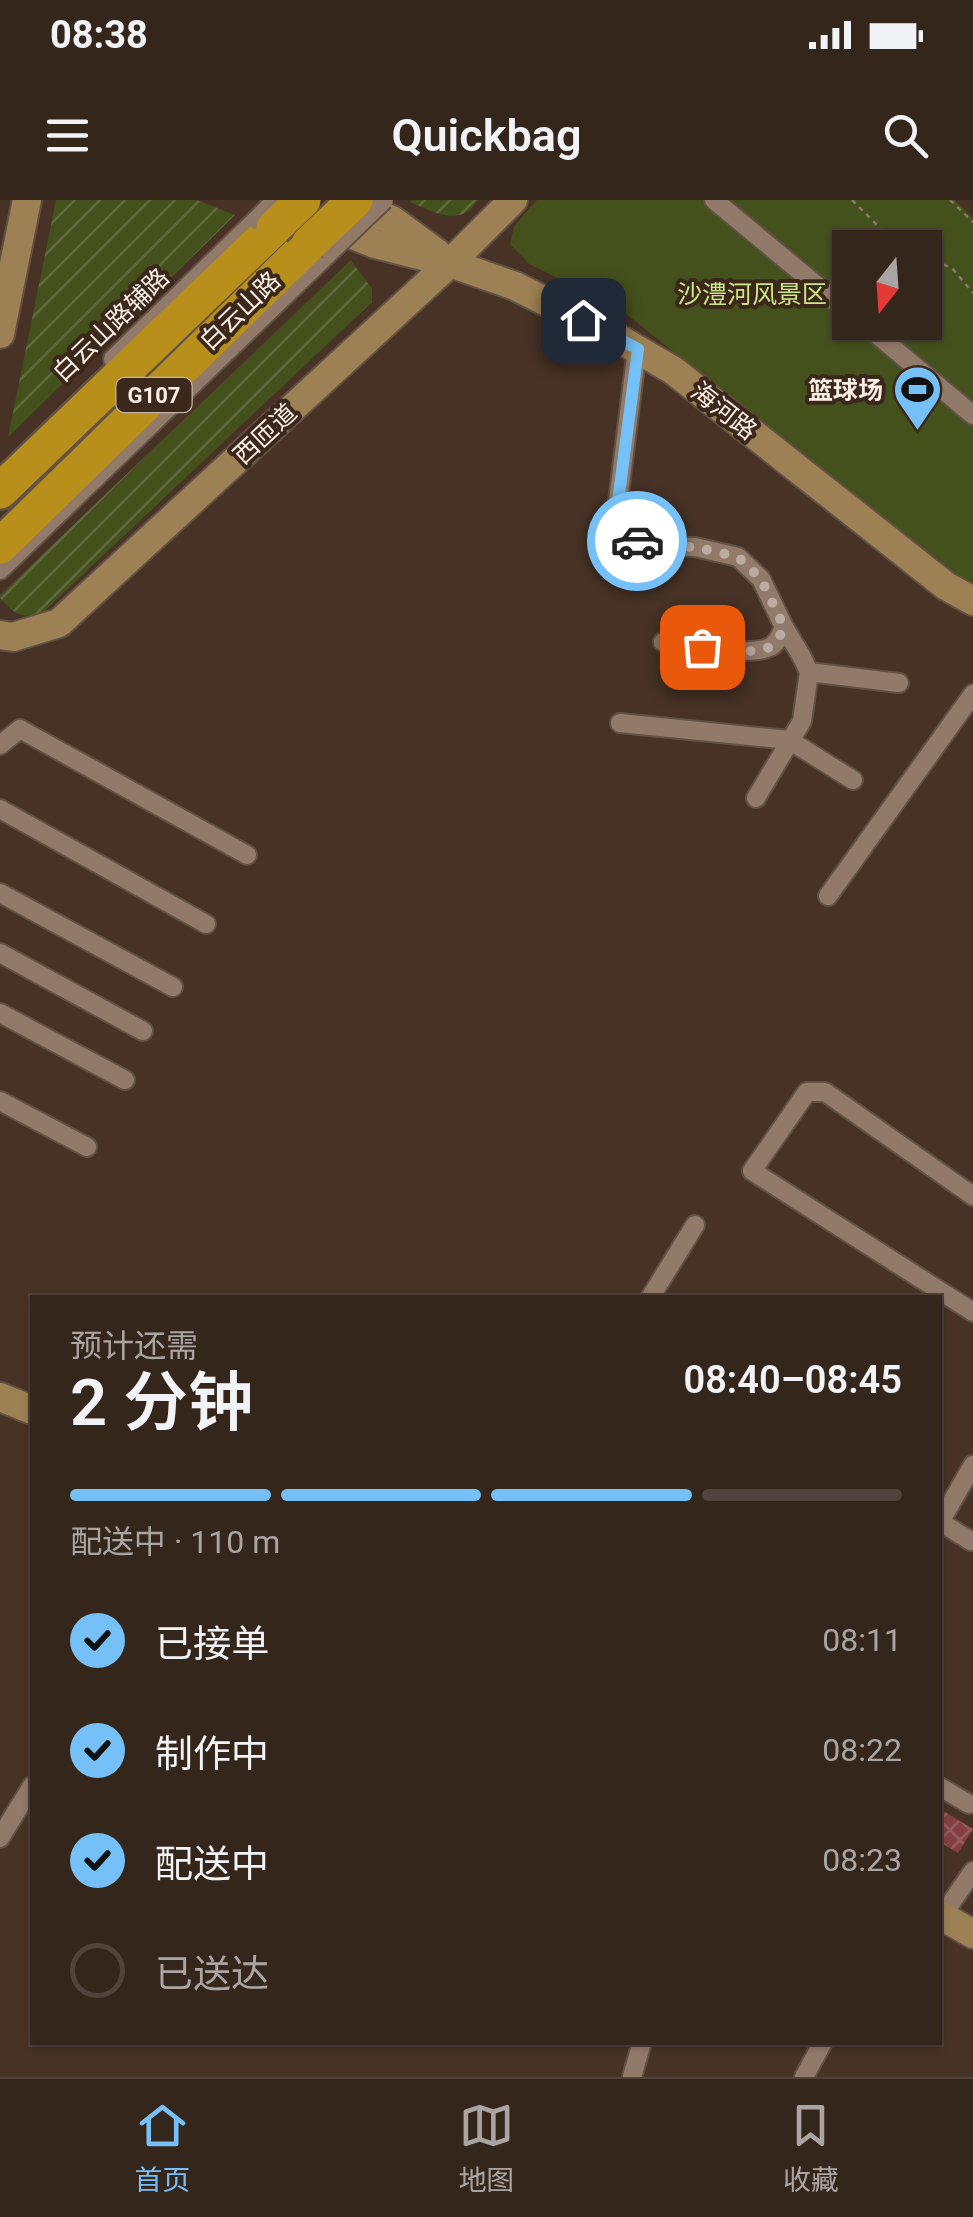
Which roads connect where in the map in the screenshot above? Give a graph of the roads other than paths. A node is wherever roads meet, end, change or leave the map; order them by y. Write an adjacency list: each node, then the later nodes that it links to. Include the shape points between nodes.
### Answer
1 (27, 200): 12 (street)
2 (303, 200): 8 (highway, G107, bridge)
3 (339, 200): 10 (street, 海河路, via 392,220)
4 (355, 200): 9 (highway, G107, bridge)
5 (384, 200): 9 (street, bridge)
6 (513, 200): 10 (street, 西匝道)
7 (714, 200): 11 (street)
8 (268, 212): 10 (street, 海河路); 16 (highway, 白云山路 / G107)
9 (320, 248): 17 (highway, 白云山路 / G107); 18 (street)
10 (450, 262): 14 (street, 海河路, via 516,286); 21 (street, 西匝道, via 59,623 14,638)
11 (832, 298)
12 (0, 334)
13 (883, 340): 15 (street)
14 (638, 349): 19 (street, 海河路); 20 (street, via 616,517 643,546 738,557 761,579)
15 (973, 415)
16 (2, 477)
17 (0, 546)
18 (0, 570)
19 (973, 601)
20 (784, 627): 22 (street, via 770,647 742,651); 23 (street)
21 (0, 634)
22 (663, 642)
23 (810, 672): 24 (street); 27 (street, via 802,720)
24 (899, 683)
25 (973, 694): 34 (street)
26 (620, 723): 27 (street)
27 (789, 740): 29 (street); 30 (street)
28 (0, 746): 32 (street, via 20,728)
29 (853, 780)
30 (756, 798)
31 (0, 809): 35 (street)
32 (247, 854)
33 (0, 892): 37 (street)
34 (828, 896)
35 (206, 924)
36 (0, 953): 39 (street)
37 (173, 986)
38 (0, 1012): 40 (street)
39 (143, 1032)
40 (125, 1080)
41 (0, 1101): 42 (street)
42 (86, 1147)
43 (973, 1196): 46 (street, via 825,1092 806,1092 752,1171)
44 (694, 1225): 45 (street)
45 (652, 1295)
46 (973, 1312)
47 (0, 1400): 48 (street)
48 (30, 1411)
49 (973, 1465): 50 (street)
50 (942, 1519)
51 (942, 1523): 52 (street)
52 (971, 1541)
53 (942, 1787): 55 (street)
54 (30, 1789): 56 (street)
55 (969, 1804)
56 (0, 1838)
57 (973, 1872): 58 (street)
58 (942, 1914)
59 (942, 1916): 60 (street)
60 (973, 1934)
61 (641, 2045): 63 (street)
62 (822, 2045): 64 (street)
63 (632, 2077)
64 (804, 2077)

